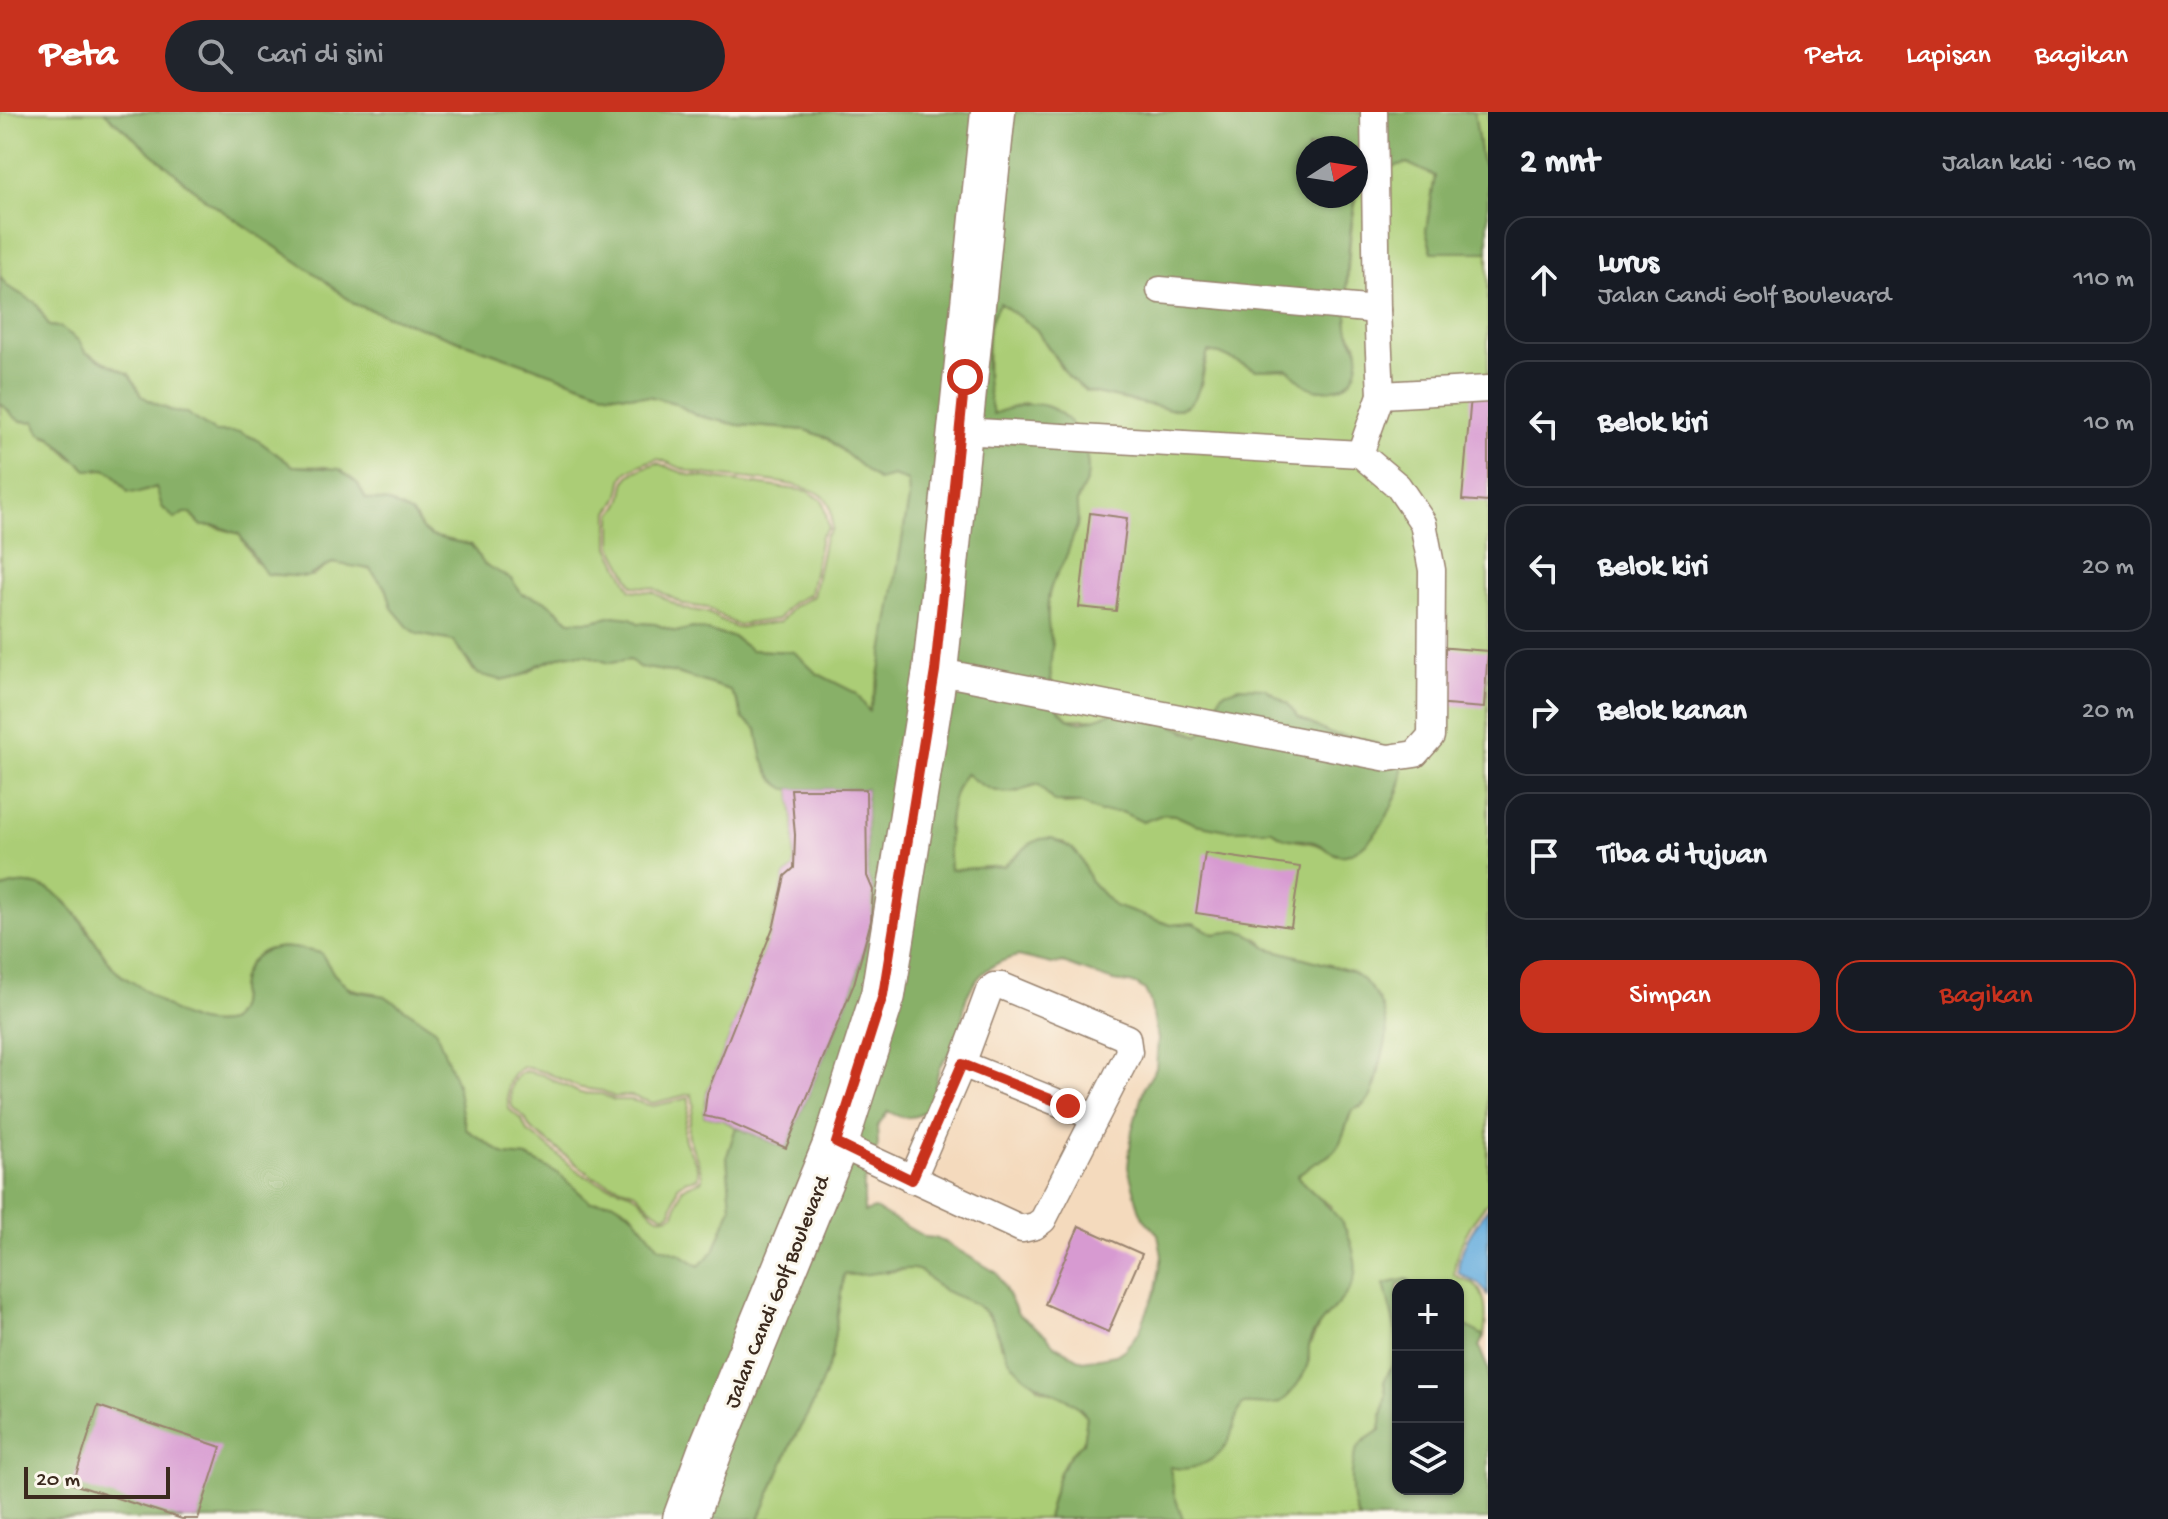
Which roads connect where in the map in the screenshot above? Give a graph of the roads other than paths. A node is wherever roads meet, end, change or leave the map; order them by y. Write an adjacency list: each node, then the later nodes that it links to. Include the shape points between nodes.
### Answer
1 (993, 112): 7 (street, Jalan Candi Golf Boulevard)
2 (1374, 112): 4 (lane)
3 (1160, 290): 4 (lane)
4 (1377, 310): 6 (lane)
5 (1488, 389): 6 (lane)
6 (1381, 395): 8 (lane)
7 (960, 431): 8 (lane); 9 (street, Jalan Candi Golf Boulevard)
8 (1360, 454): 9 (lane, via 1398,486 1423,523 1432,570 1431,736 1415,754 1388,758)
9 (935, 671): 12 (street, Jalan Candi Golf Boulevard, via 883,995)
10 (962, 1064): 11 (lane); 11 (lane, via 989,991 1002,986 1127,1038 1129,1052); 13 (lane)
11 (1094, 1117): 13 (lane, via 1043,1220 1035,1226 1022,1229)
12 (836, 1143): 13 (lane); 14 (street, Jalan Candi Golf Boulevard)
13 (912, 1180)
14 (685, 1519)

